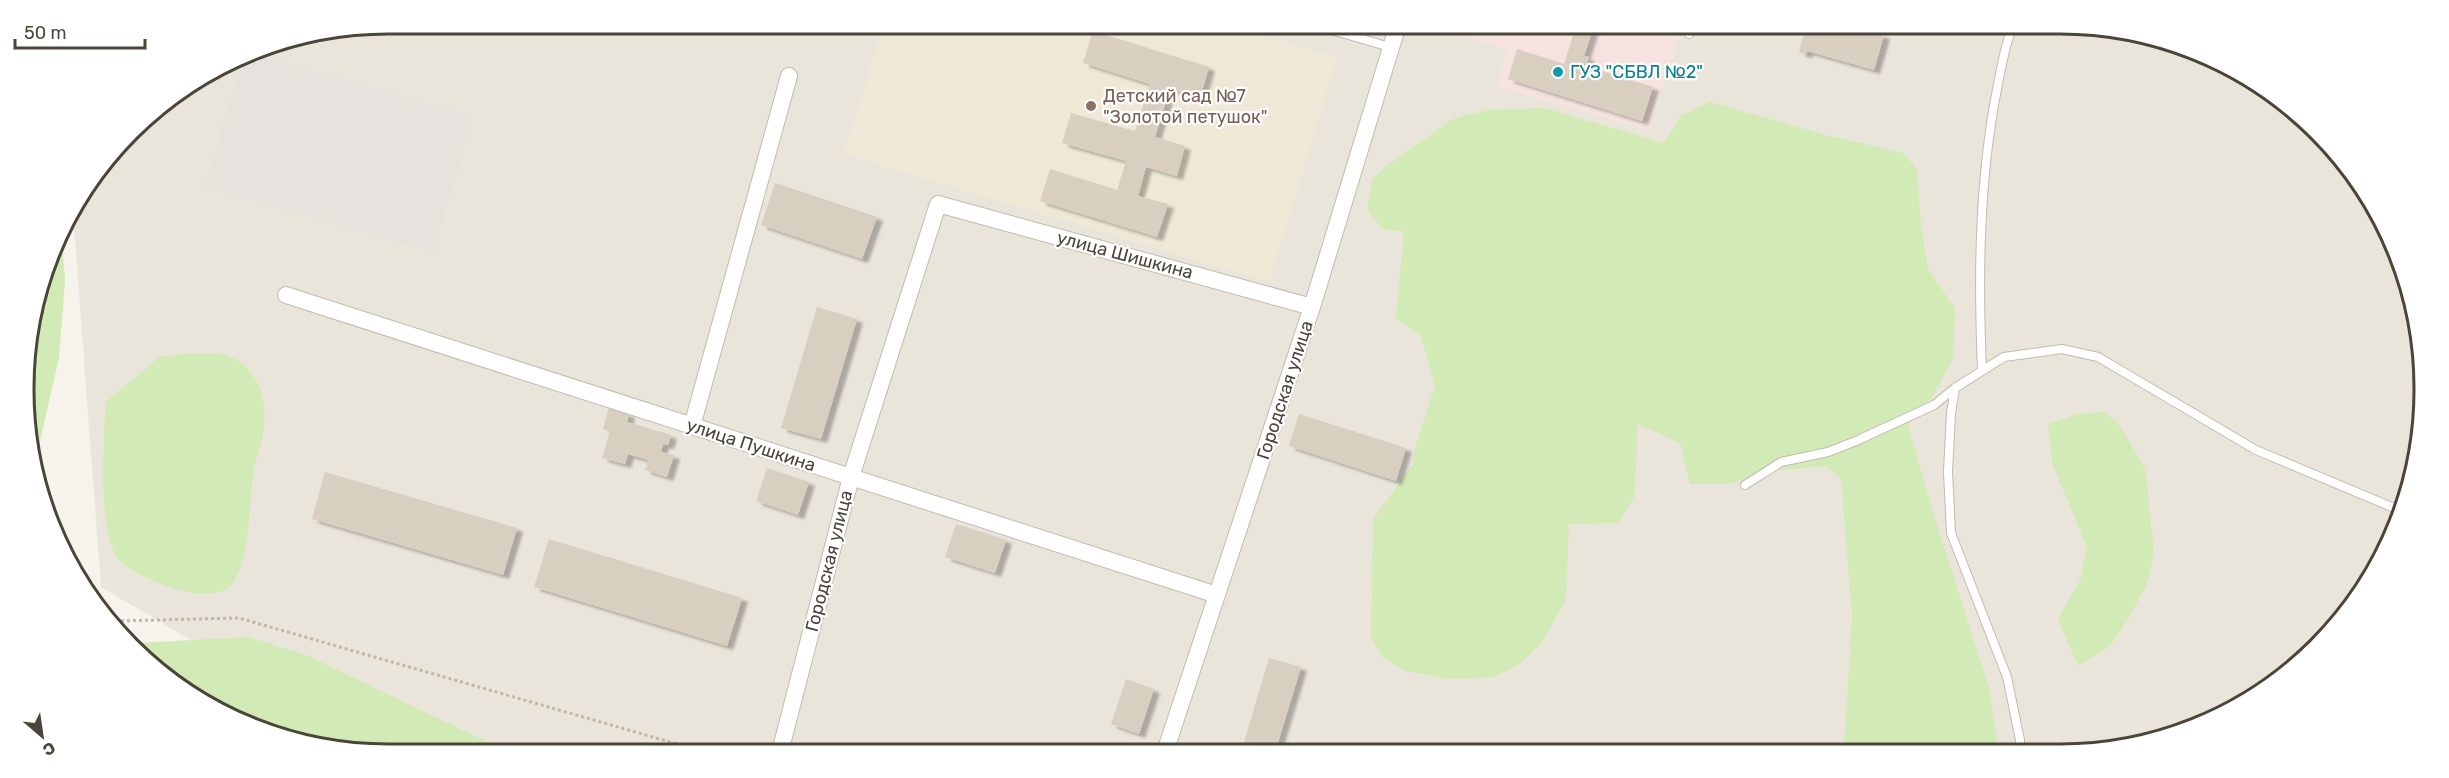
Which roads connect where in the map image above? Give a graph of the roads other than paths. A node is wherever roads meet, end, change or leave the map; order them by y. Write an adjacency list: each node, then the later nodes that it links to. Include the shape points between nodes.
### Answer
1 (1345, 34): 4 (lane)
2 (1395, 34): 4 (street, Городская улица)
3 (2010, 34): 9 (lane, via 1989,130 1980,231)
4 (1390, 47): 8 (street, Городская улица)
5 (789, 76): 11 (street)
6 (938, 204): 8 (street, улица Шишкина); 12 (street, Городская улица)
7 (286, 295): 11 (street, улица Пушкина)
8 (1312, 307): 15 (street, Городская улица)
9 (1982, 370): 10 (lane); 14 (lane, via 2004,357 2062,349 2098,357 2256,450)
10 (1955, 388): 13 (lane, via 1934,405 1866,437 1828,452 1781,462); 18 (lane, via 1948,472 1951,533 2007,677)
11 (692, 426): 12 (street, улица Пушкина)
12 (851, 477): 15 (street, улица Пушкина); 16 (street, Городская улица)
13 (1745, 485)
14 (2394, 508)
15 (1217, 595): 17 (street, Городская улица)
16 (782, 744)
17 (1168, 744)
18 (2020, 744)

